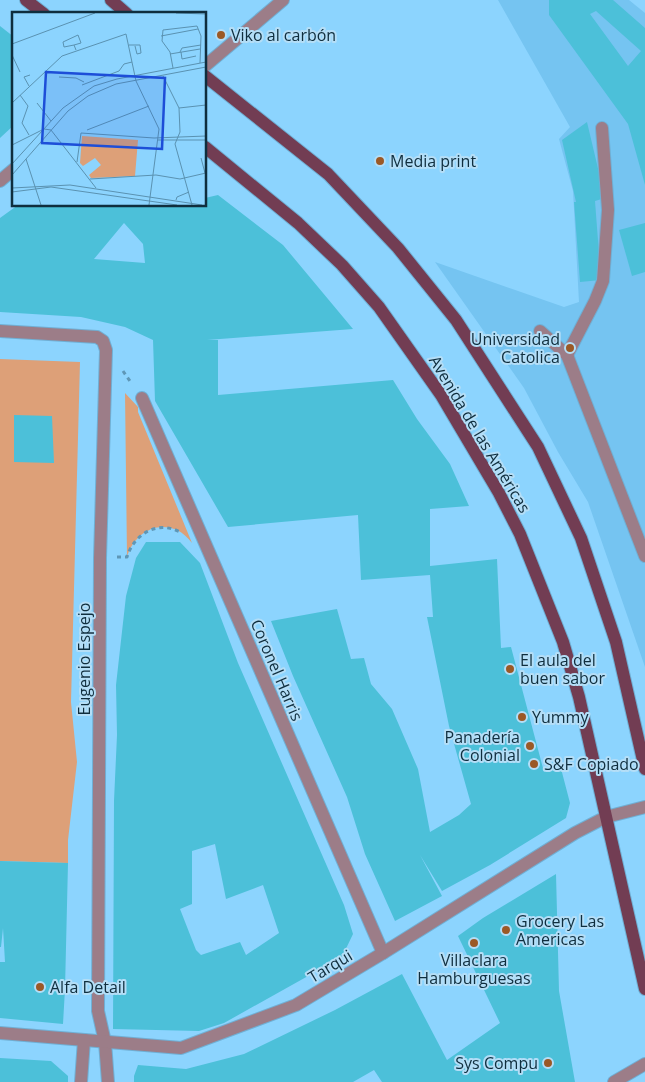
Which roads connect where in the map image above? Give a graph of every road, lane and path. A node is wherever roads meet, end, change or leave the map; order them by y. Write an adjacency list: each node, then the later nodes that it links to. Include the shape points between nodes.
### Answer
1 (26, 0): 5 (main road)
2 (111, 0): 6 (main road)
3 (122, 0): 7 (street)
4 (283, 0): 8 (street)
5 (41, 12)
6 (126, 12)
7 (127, 12)
8 (206, 65)
9 (206, 77): 21 (main road, via 328,174 398,248 456,320 538,447 585,548 616,642)
10 (602, 128): 16 (street, via 608,210 603,281)
11 (206, 148): 23 (main road, Avenida de las Américas, via 298,223 342,265 384,314 441,395 473,448 520,534 563,642)
12 (12, 171): 13 (street)
13 (0, 181)
14 (540, 331): 16 (street)
15 (0, 332): 20 (street, Eugenio Espejo, via 97,337 103,341 106,350)
16 (567, 355): 19 (street)
17 (142, 398): 18 (street, Coronel Harris)
18 (204, 542): 20 (path, via 192,542 178,530 162,527 140,536 128,557); 24 (street, Coronel Harris)
19 (645, 556)
20 (100, 558): 28 (street, Eugenio Espejo, via 98,1011)
21 (645, 769)
22 (645, 806): 23 (street, Tarqui)
23 (606, 817): 24 (street, Tarqui, via 575,833); 25 (main road, Avenida de las Américas)
24 (383, 954): 28 (street, Tarqui, via 296,1005 181,1048)
25 (645, 989)
26 (0, 1033): 27 (street, Tarqui)
27 (84, 1040): 28 (street, Tarqui); 30 (street)
28 (105, 1042): 31 (street, Eugenio Espejo)
29 (645, 1064): 32 (street)
30 (81, 1082)
31 (108, 1082)
32 (614, 1082)

